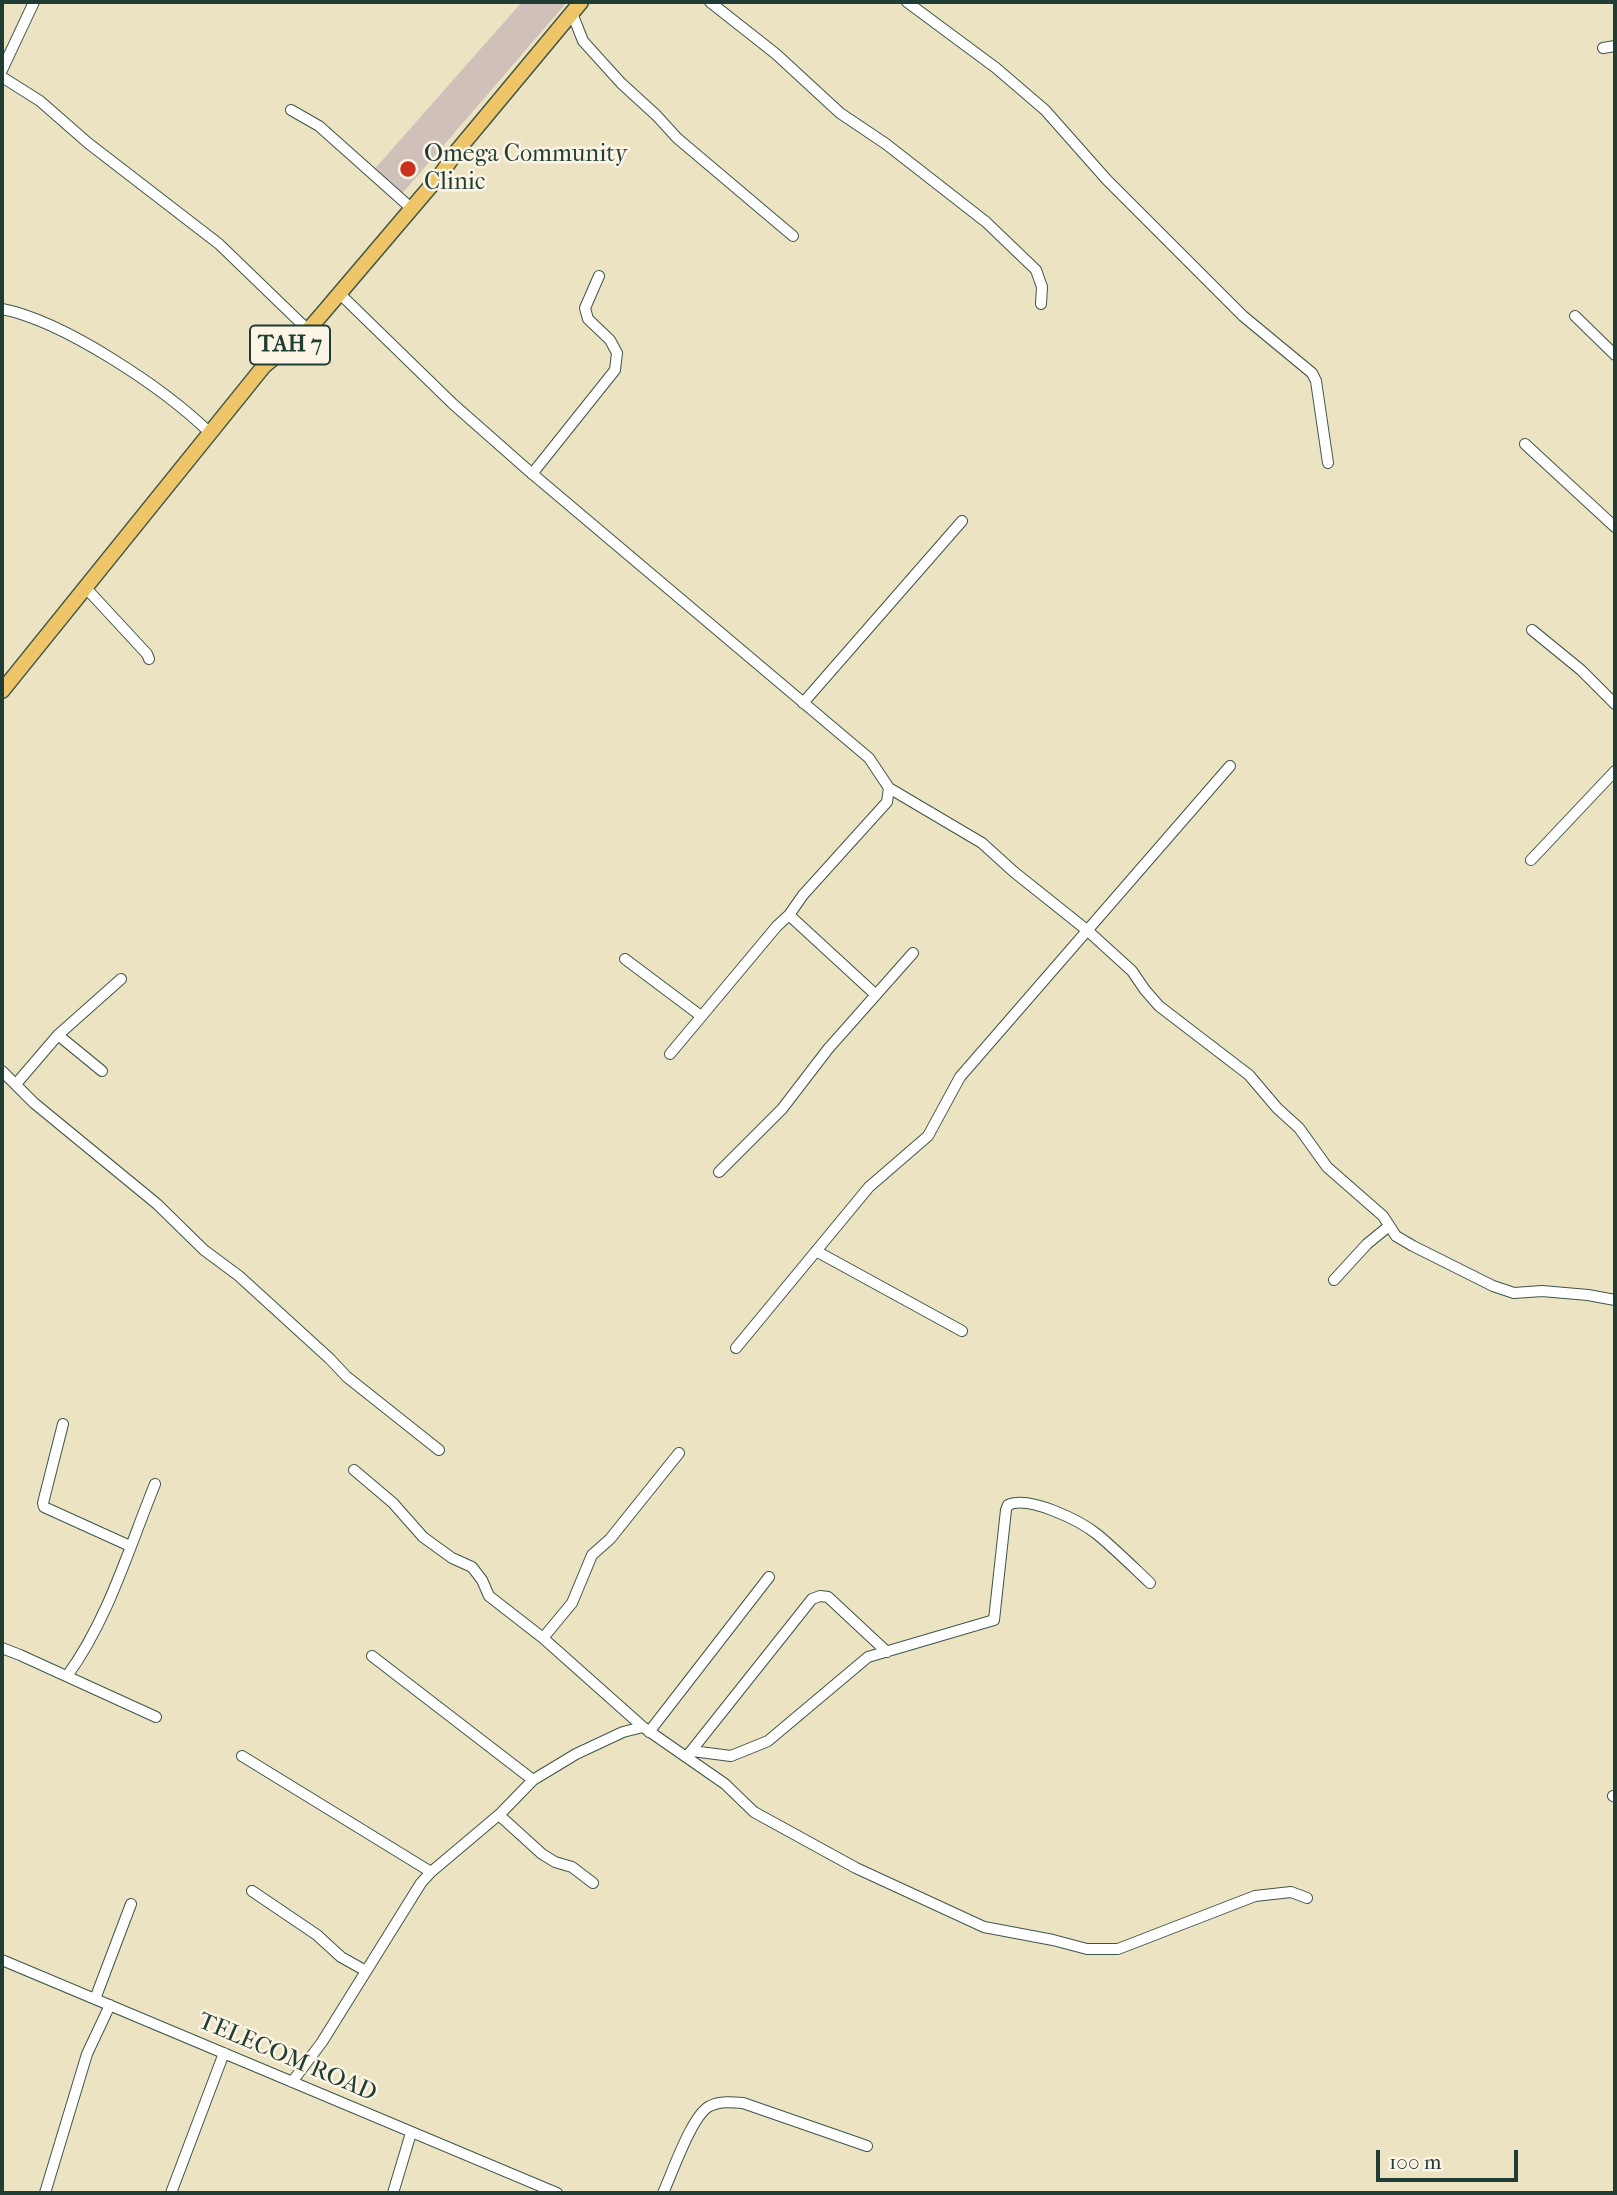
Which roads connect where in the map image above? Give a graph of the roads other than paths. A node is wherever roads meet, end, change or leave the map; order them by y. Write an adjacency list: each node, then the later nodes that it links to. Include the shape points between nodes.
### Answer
1 (34, 2): 7 (street)
2 (710, 2): 14 (street, via 840,113 986,222 1036,270)
3 (907, 2): 21 (street, via 1045,110 1107,180 1243,316 1312,373)
4 (576, 8): 10 (highway, TAH 7); 11 (street, via 583,41 621,83 677,138)
5 (1615, 46): 6 (street)
6 (1603, 48)
7 (2, 70)
8 (2, 77): 17 (street, via 40,101 219,244)
9 (291, 110): 10 (street, via 319,126)
10 (411, 208): 13 (highway, TAH 7)
11 (793, 236)
12 (599, 276): 22 (street, via 585,307 587,319 610,340 617,353 615,370)
13 (339, 293): 17 (highway, TAH 7); 22 (street)
14 (1041, 304)
15 (2, 309): 19 (street, via 39,320 89,345)
16 (1575, 316): 18 (street)
17 (308, 330): 19 (highway, TAH 7, via 264,366)
18 (1615, 355)
19 (210, 433): 25 (highway, TAH 7)
20 (1525, 444): 24 (street)
21 (1328, 463)
22 (532, 474): 29 (street)
23 (962, 521): 29 (street)
24 (1615, 527)
25 (85, 587): 27 (street); 28 (highway, TAH 7)
26 (1532, 630): 30 (street)
27 (149, 659)
28 (2, 691)
29 (803, 703): 33 (street, via 869,758)
30 (1615, 704)
31 (1230, 766): 36 (street)
32 (1615, 771): 34 (street)
33 (889, 788): 35 (street, via 887,802); 36 (street, via 982,842)
34 (1531, 860)
35 (789, 915): 40 (street); 41 (street)
36 (1088, 931): 48 (street, via 1132,971 1159,1006 1249,1075 1299,1128 1327,1167); 49 (street, via 960,1077 928,1136 869,1187)
37 (913, 953): 40 (street)
38 (625, 959): 41 (street)
39 (121, 979): 42 (street)
40 (876, 995): 47 (street, via 782,1109)
41 (702, 1016): 43 (street)
42 (58, 1035): 44 (street); 46 (street)
43 (670, 1054)
44 (102, 1071)
45 (2, 1072): 46 (street)
46 (16, 1084): 55 (street, via 157,1203 347,1377)
47 (719, 1172)
48 (1390, 1226): 50 (street); 51 (street, via 1413,1247 1514,1293 1588,1294)
49 (816, 1251): 52 (street); 53 (street)
50 (1334, 1280)
51 (1615, 1300)
52 (962, 1331)
53 (736, 1348)
54 (63, 1424): 59 (street, via 44,1507)
55 (439, 1450)
56 (679, 1452): 62 (street, via 592,1555 572,1603)
57 (354, 1470): 62 (street, via 394,1503 423,1536 472,1567 489,1596)
58 (155, 1484): 59 (street)
59 (130, 1546): 66 (street, via 81,1656)
60 (769, 1577): 68 (street)
61 (1150, 1583): 64 (street, via 1096,1533 1052,1510 1014,1502 1006,1510 994,1620)
62 (542, 1638): 68 (street)
63 (2, 1648): 66 (street)
64 (887, 1652): 69 (street, via 868,1657 768,1741 731,1756); 69 (street, via 828,1597 813,1599)
65 (372, 1656): 71 (street)
66 (67, 1676): 67 (street)
67 (156, 1717)
68 (646, 1729): 69 (street); 71 (street, via 623,1732)
69 (689, 1755): 76 (street, via 754,1812 856,1868 984,1927 1087,1949 1118,1949 1255,1895 1291,1892)
70 (242, 1756): 73 (street)
71 (533, 1780): 72 (street)
72 (499, 1815): 73 (street); 74 (street, via 542,1854 572,1867)
73 (431, 1872): 79 (street)
74 (593, 1883)
75 (252, 1891): 79 (street)
76 (1307, 1898)
77 (131, 1904): 80 (street)
78 (2, 1960): 80 (street, TELECOM ROAD)
79 (366, 1972): 83 (street)
80 (95, 1999): 81 (street, TELECOM ROAD)
81 (110, 2006): 82 (street, TELECOM ROAD); 86 (street, via 87,2054)
82 (224, 2053): 83 (street, TELECOM ROAD); 87 (street)
83 (292, 2082): 84 (street, TELECOM ROAD)
84 (411, 2133): 88 (street); 89 (street, TELECOM ROAD)
85 (867, 2146): 90 (street, via 743,2103 724,2102 707,2107 690,2128)
86 (45, 2193)
87 (172, 2193)
88 (393, 2193)
89 (557, 2193)
90 (663, 2193)

